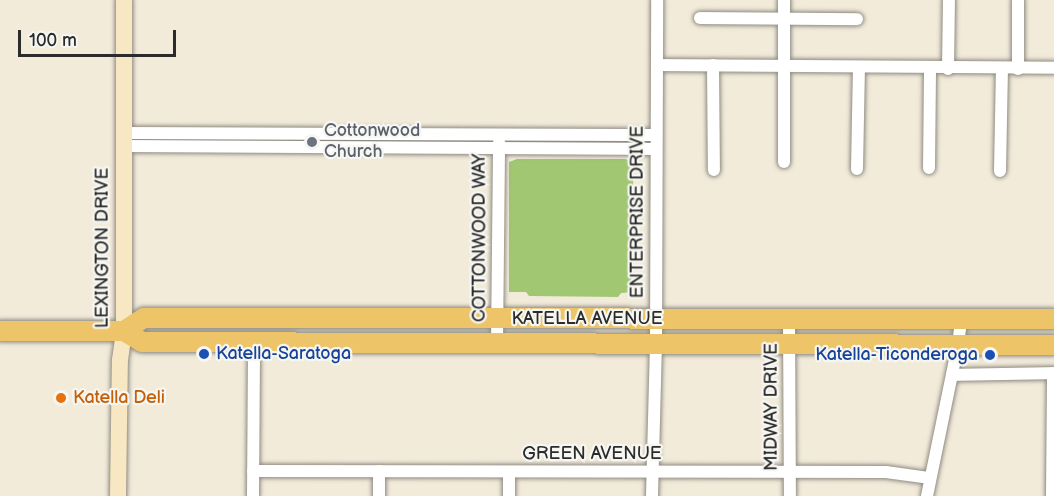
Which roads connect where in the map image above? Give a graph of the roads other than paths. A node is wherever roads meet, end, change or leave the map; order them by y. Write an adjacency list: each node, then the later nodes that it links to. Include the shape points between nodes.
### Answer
1 (124, 0): 20 (street, LEXINGTON DRIVE)
2 (657, 0): 9 (street, ENTERPRISE DRIVE)
3 (784, 0): 7 (street)
4 (949, 0): 15 (street)
5 (1018, 0): 17 (street)
6 (700, 18): 7 (street)
7 (784, 18): 8 (street); 11 (street)
8 (857, 19)
9 (657, 65): 10 (street); 19 (street, ENTERPRISE DRIVE)
10 (713, 65): 11 (street); 26 (street)
11 (784, 65): 12 (street); 23 (street)
12 (859, 67): 13 (street); 25 (street)
13 (930, 68): 15 (street); 24 (street)
14 (1054, 68): 17 (street)
15 (948, 69): 16 (street)
16 (1002, 69): 17 (street); 27 (street)
17 (1018, 69)
18 (499, 135): 19 (street); 20 (street); 21 (street, COTTONWOOD WAY)
19 (655, 135): 22 (street, ENTERPRISE DRIVE)
20 (123, 140): 21 (street); 34 (street, LEXINGTON DRIVE)
21 (499, 148): 22 (street); 28 (street, COTTONWOOD WAY)
22 (655, 149): 29 (street, ENTERPRISE DRIVE)
23 (784, 162)
24 (929, 168)
25 (857, 169)
26 (714, 170)
27 (1000, 171)
28 (498, 318): 29 (main road, KATELLA AVENUE); 34 (main road, KATELLA AVENUE, via 144,318); 36 (street, COTTONWOOD WAY)
29 (656, 319): 30 (main road, KATELLA AVENUE); 37 (street, ENTERPRISE DRIVE)
30 (789, 319): 31 (main road, KATELLA AVENUE); 38 (street, MIDWAY DRIVE)
31 (961, 319): 32 (main road, KATELLA AVENUE); 39 (street)
32 (1054, 319)
33 (0, 330): 34 (main road, KATELLA AVENUE)
34 (124, 331): 35 (main road, KATELLA AVENUE, via 142,342); 49 (street, LEXINGTON DRIVE)
35 (254, 341): 36 (main road, KATELLA AVENUE); 43 (street)
36 (497, 342): 37 (main road, KATELLA AVENUE)
37 (656, 343): 38 (main road, KATELLA AVENUE); 46 (street, ENTERPRISE DRIVE)
38 (790, 344): 39 (main road, KATELLA AVENUE); 47 (street, MIDWAY DRIVE)
39 (958, 345): 40 (main road, KATELLA AVENUE); 42 (street)
40 (1054, 345)
41 (1054, 373): 42 (street); 56 (street)
42 (952, 375): 48 (street)
43 (253, 471): 44 (street, GREEN AVENUE); 50 (street)
44 (380, 471): 45 (street, GREEN AVENUE); 51 (street)
45 (509, 472): 46 (street, GREEN AVENUE); 52 (street)
46 (652, 472): 47 (street, GREEN AVENUE); 53 (street, ENTERPRISE DRIVE)
47 (789, 472): 48 (street, GREEN AVENUE, via 886,472); 54 (street, MIDWAY DRIVE)
48 (929, 478): 55 (street)
49 (118, 496)
50 (253, 496)
51 (379, 496)
52 (510, 496)
53 (652, 496)
54 (790, 496)
55 (927, 496)
56 (1052, 496)

